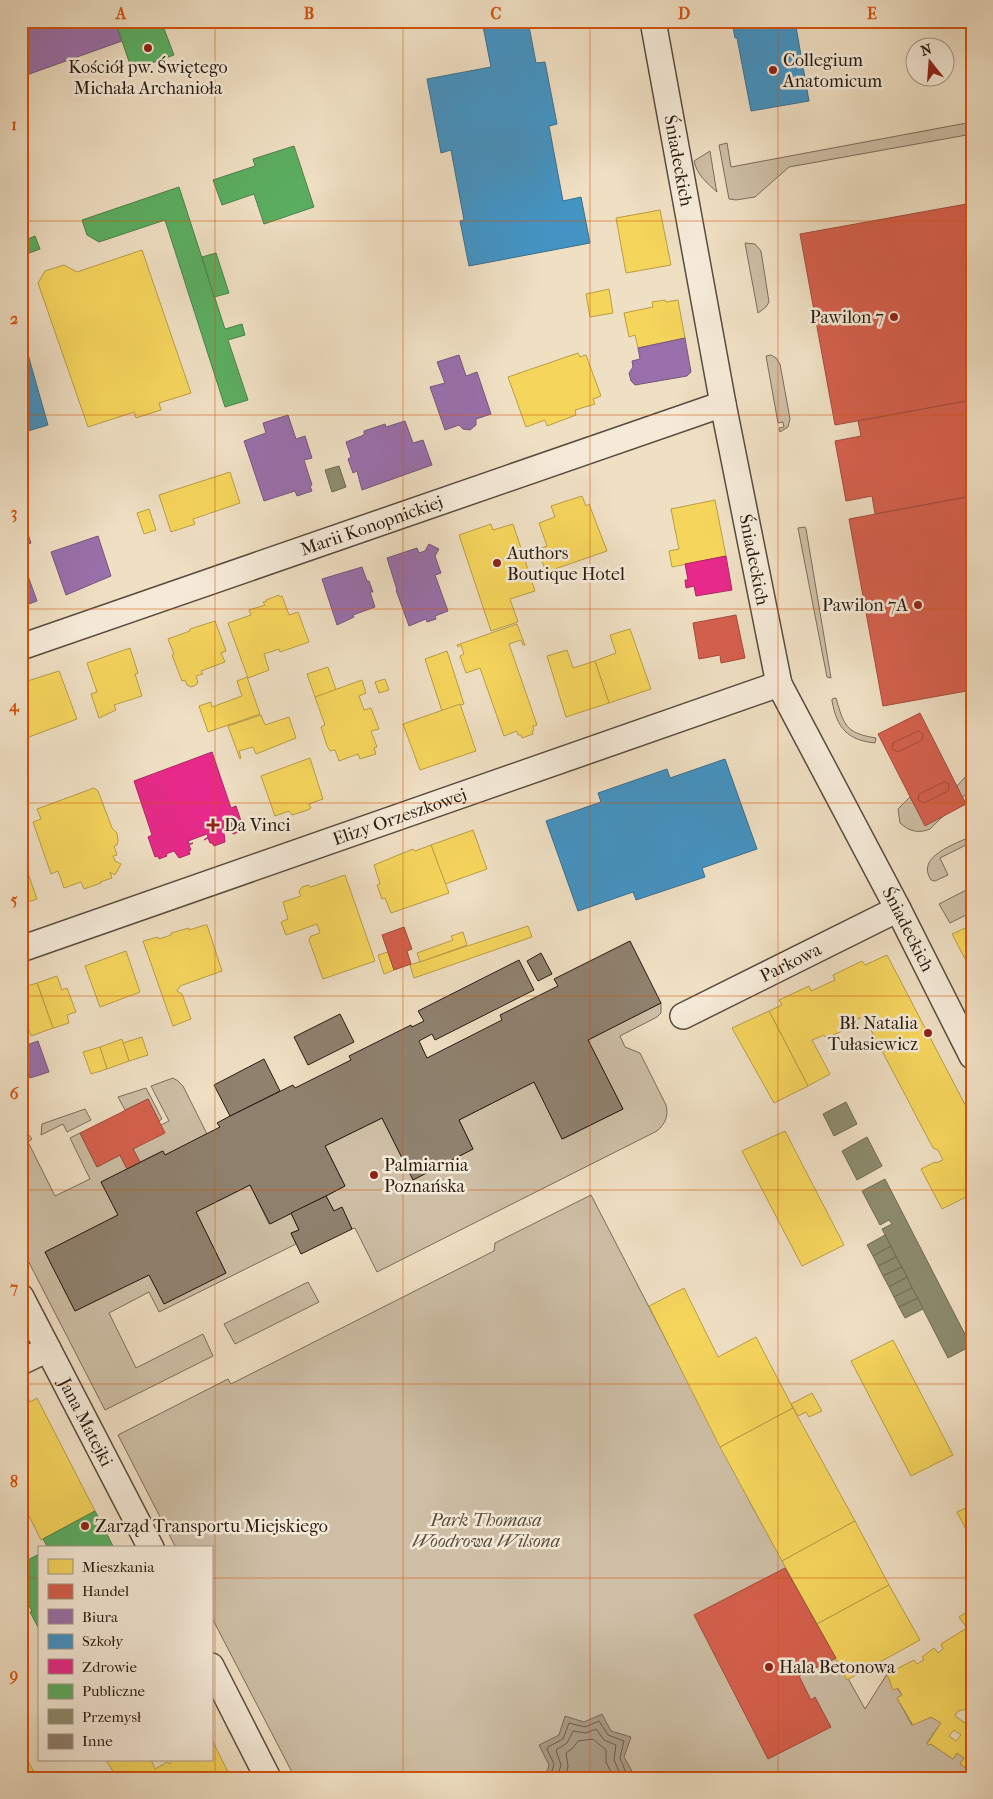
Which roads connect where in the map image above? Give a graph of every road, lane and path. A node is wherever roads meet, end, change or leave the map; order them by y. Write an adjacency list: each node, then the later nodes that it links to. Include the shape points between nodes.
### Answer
1 (654, 21): 2 (street, Śniadeckich)
2 (724, 404): 3 (street, Marii Konopnickiej); 4 (street, Śniadeckich)
3 (21, 648)
4 (779, 684): 5 (street, Śniadeckich); 6 (street, Elizy Orzeszkowej)
5 (898, 909): 7 (street, Parkowa); 8 (street, Śniadeckich)
6 (21, 949)
7 (683, 1016)
8 (972, 1056)
9 (21, 1296): 10 (street, Jana Matejki)
10 (48, 1349): 11 (street); 12 (street, Jana Matejki)
11 (21, 1362)
12 (150, 1546)
13 (212, 1668): 14 (street)
14 (268, 1778)

